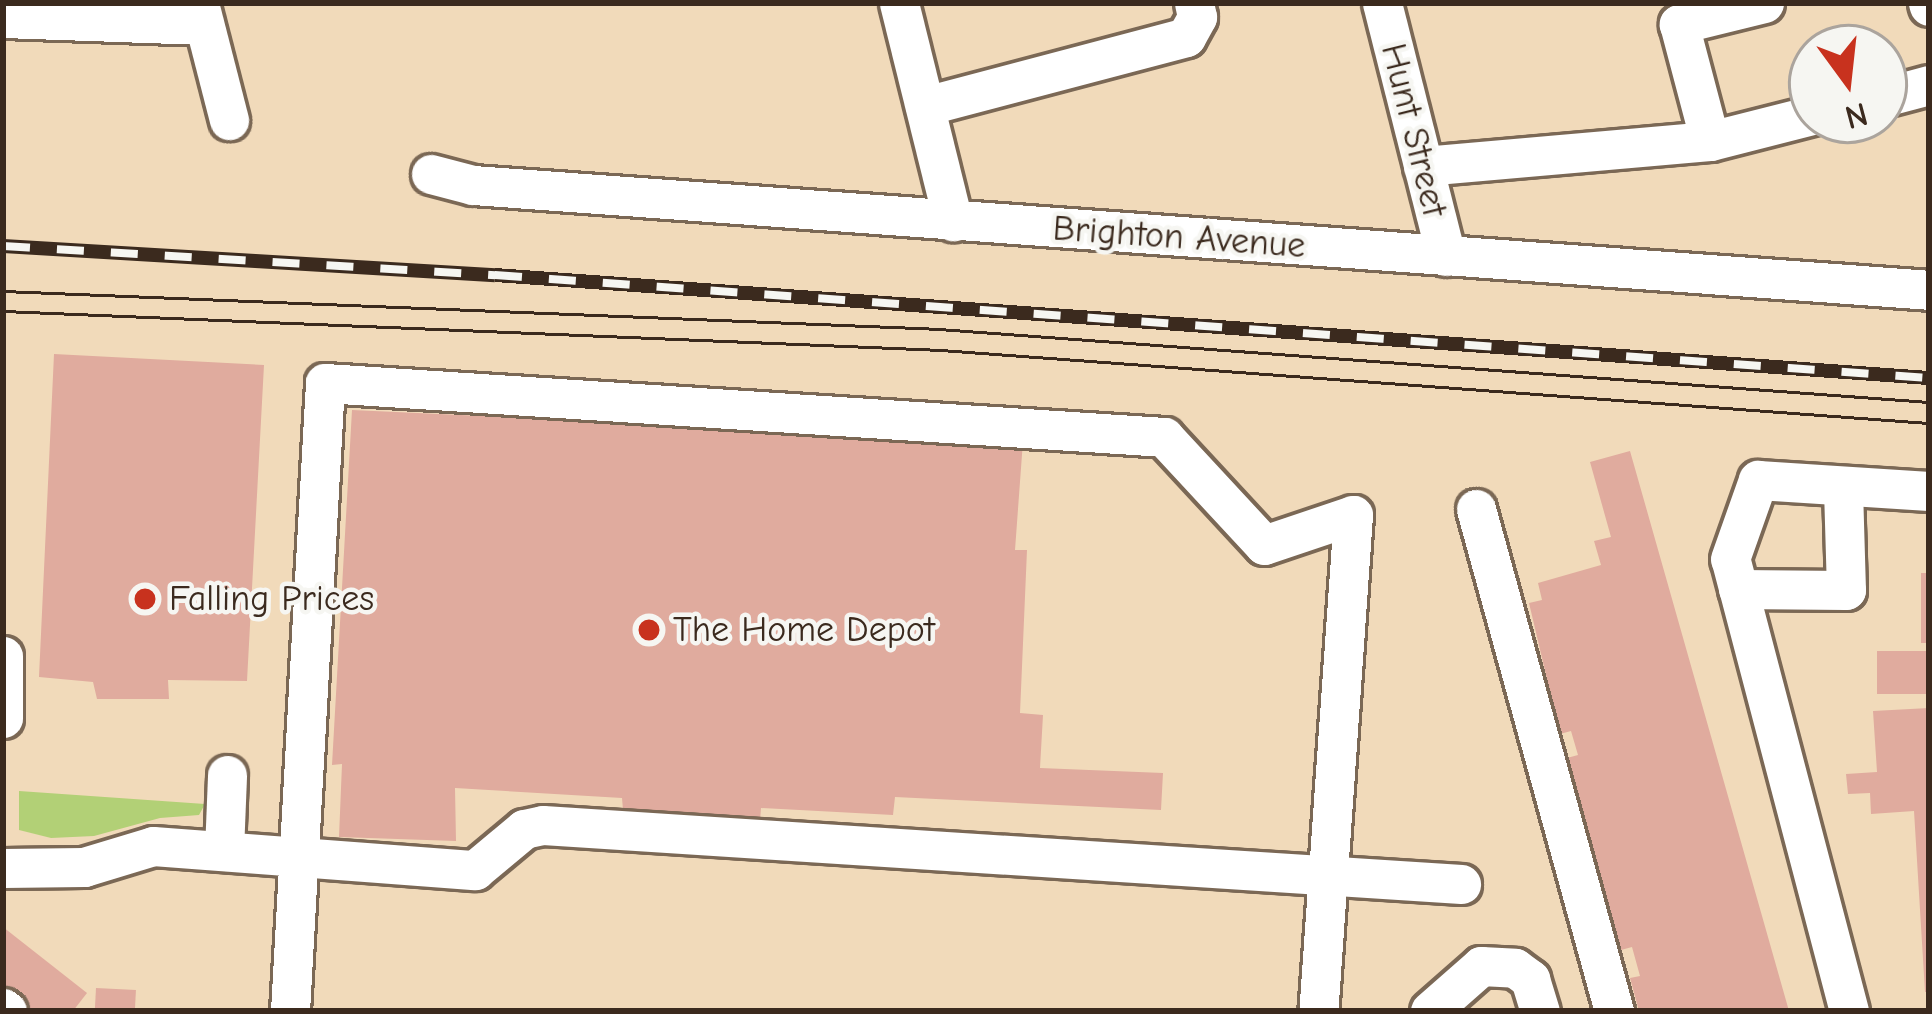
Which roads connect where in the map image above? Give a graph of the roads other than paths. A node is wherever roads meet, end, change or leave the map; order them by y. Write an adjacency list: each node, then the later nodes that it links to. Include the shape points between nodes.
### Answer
1 (899, 3): 7 (street)
2 (1194, 3): 7 (street, via 1197,17 1186,37)
3 (1382, 3): 11 (street, Hunt Street)
4 (1763, 3): 10 (street, via 1679,23)
5 (201, 14): 6 (street); 8 (street)
6 (3, 18)
7 (925, 106): 13 (street)
8 (230, 120)
9 (1788, 121): 10 (street)
10 (1710, 141): 11 (street)
11 (1423, 166): 14 (street, Hunt Street)
12 (431, 174): 13 (street, Brighton Avenue, via 473,185)
13 (953, 221): 14 (street, Brighton Avenue)
14 (1446, 256): 15 (street, Brighton Avenue)
15 (1929, 290)
16 (1843, 486): 17 (street); 19 (street, via 1758,480 1730,559); 19 (street, via 1846,590)
17 (1929, 491)
18 (1476, 508): 32 (street)
19 (1738, 589): 33 (street)
20 (4, 668): 21 (street)
21 (3, 718)
22 (227, 776): 23 (street)
23 (224, 851): 24 (street); 25 (street, via 153,846 84,867)
24 (299, 856): 26 (street, via 475,869 524,830 543,825); 26 (street, via 325,383 1164,437 1264,545 1352,515); 28 (street)
25 (3, 868)
26 (1328, 875): 27 (street); 29 (street)
27 (1462, 884)
28 (290, 1011)
29 (1318, 1011)
30 (1430, 1011): 31 (street, via 1481,966 1515,968 1530,979)
31 (1540, 1011)
32 (1614, 1011)
33 (1849, 1011)

